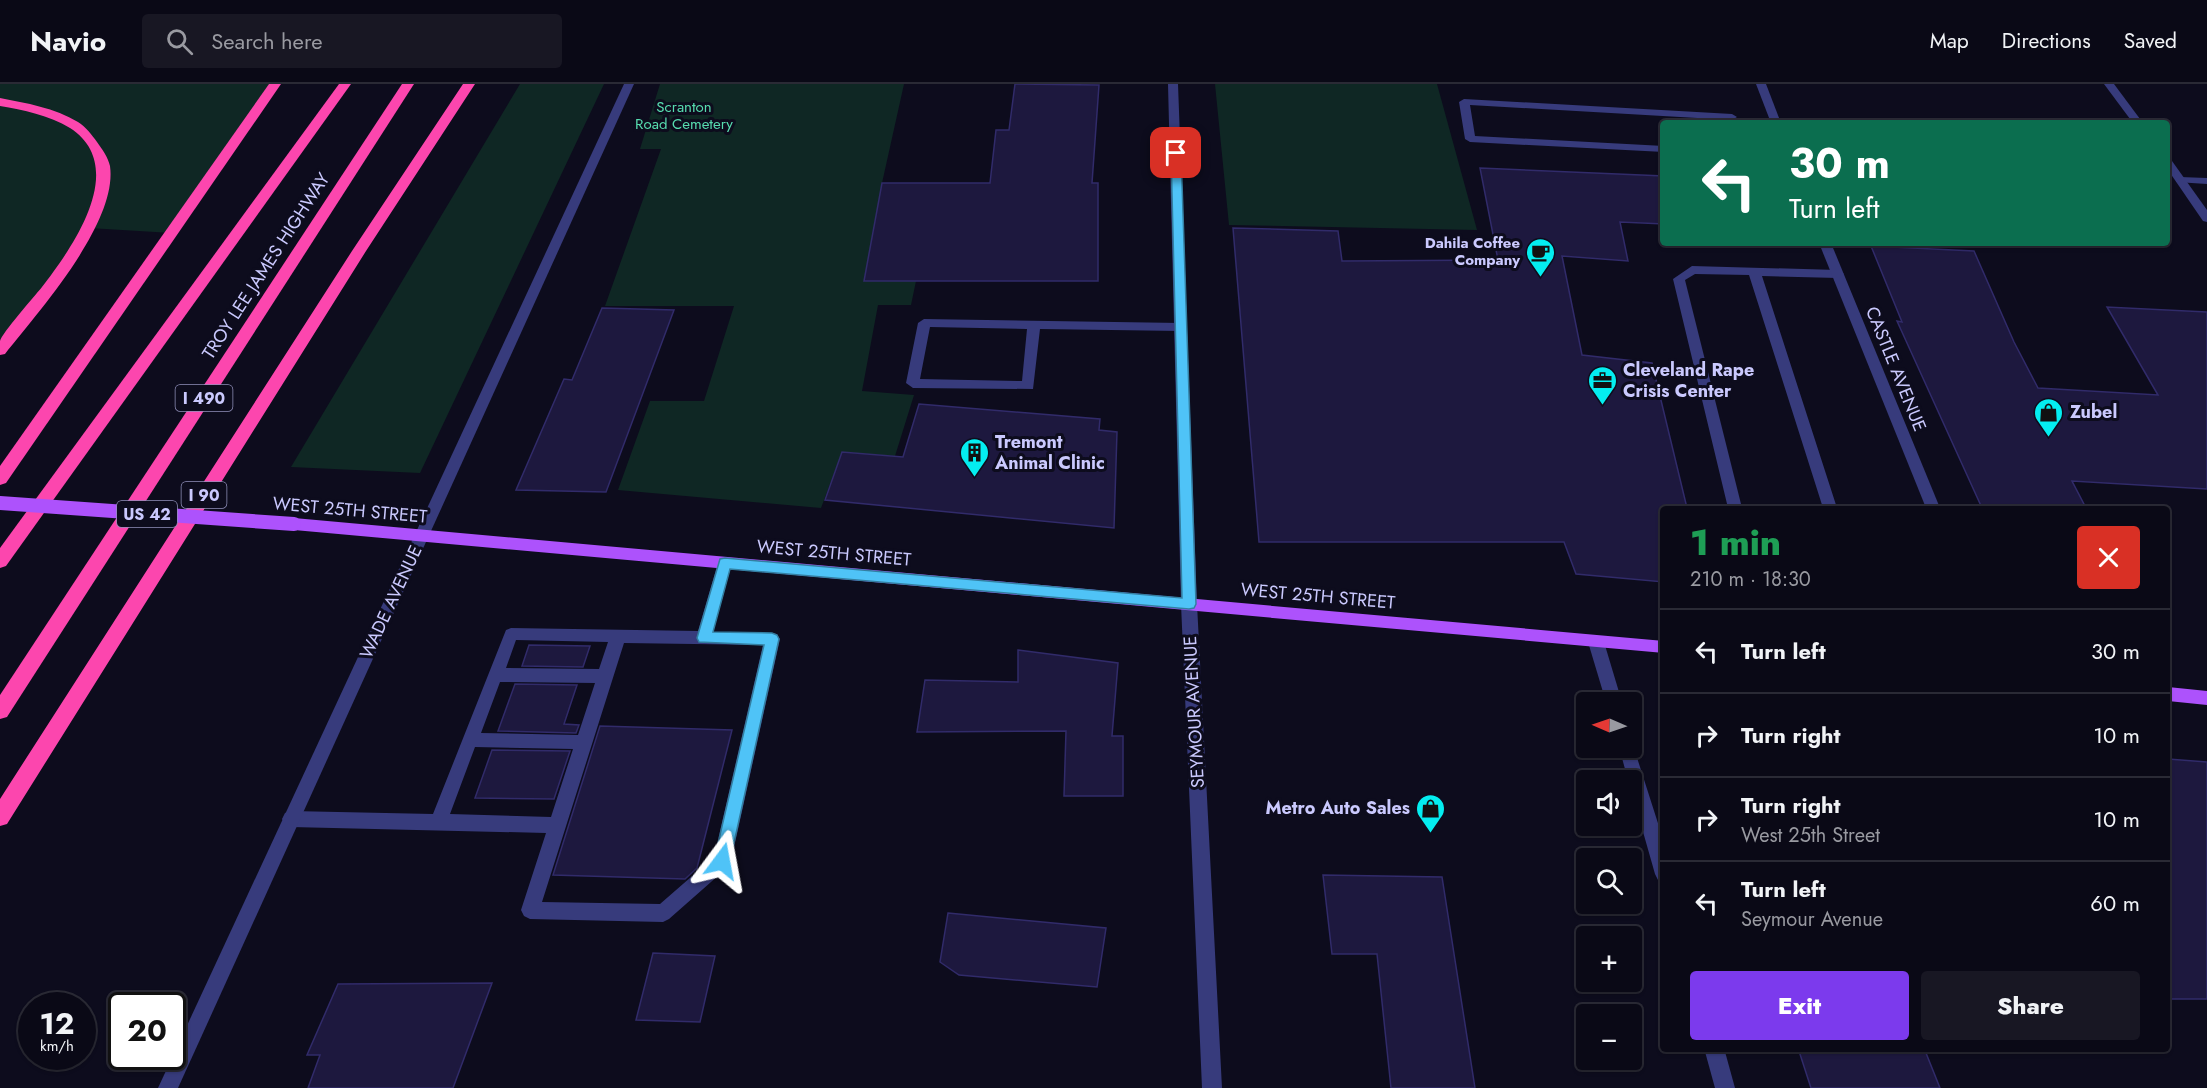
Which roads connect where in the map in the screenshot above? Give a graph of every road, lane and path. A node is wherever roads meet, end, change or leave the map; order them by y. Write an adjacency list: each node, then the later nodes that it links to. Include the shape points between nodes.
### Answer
1 (275, 84): 26 (highway)
2 (345, 84): 32 (highway, TROY LEE JAMES HIGHWAY)
3 (408, 84): 44 (highway, TROY LEE JAMES HIGHWAY / I 490)
4 (469, 84): 16 (highway, I 90)
5 (479, 84): 16 (highway)
6 (629, 84): 31 (street, WADE AVENUE)
7 (1173, 84): 24 (street, SEYMOUR AVENUE)
8 (1761, 84): 12 (street)
9 (2109, 84): 13 (street)
10 (0, 102): 25 (highway, via 44,112 76,126 92,143 103,165 103,188 89,228)
11 (1732, 117): 14 (street, via 1464,102 1470,139)
12 (1775, 120)
13 (2136, 120)
14 (1660, 149)
15 (2170, 166): 17 (street)
16 (411, 174): 48 (highway, I 90)
17 (2180, 180): 18 (street); 19 (street)
18 (2207, 181)
19 (2207, 218)
20 (1826, 246): 22 (street, CASTLE AVENUE)
21 (1754, 271): 22 (street); 28 (street, via 1692,270 1678,279); 29 (street)
22 (1838, 274): 30 (street, CASTLE AVENUE)
23 (1034, 325): 23 (street, via 924,323 913,383 1028,386); 24 (street)
24 (1181, 327): 34 (street, SEYMOUR AVENUE)
25 (0, 350)
26 (0, 479)
27 (0, 503): 31 (main road, WEST 25TH STREET / US 42, bridge)
28 (1735, 506)
29 (1829, 506)
30 (1932, 506)
31 (422, 536): 33 (main road, WEST 25TH STREET / US 42); 49 (street, WADE AVENUE)
32 (0, 561)
33 (725, 563): 34 (main road, WEST 25TH STREET / US 42); 36 (street)
34 (1189, 604): 37 (main road, WEST 25TH STREET / US 42); 55 (street, SEYMOUR AVENUE)
35 (618, 636): 36 (street); 39 (street, via 512,634); 40 (street)
36 (704, 638): 51 (street, via 772,639 722,861 663,913 530,910)
37 (1596, 642): 38 (main road, WEST 25TH STREET / US 42); 41 (street)
38 (1660, 647)
39 (495, 675): 40 (street); 45 (street)
40 (604, 676): 46 (street)
41 (1611, 692)
42 (2170, 694): 43 (main road)
43 (2207, 698)
44 (0, 711)
45 (470, 740): 46 (street); 50 (street)
46 (583, 742): 51 (street)
47 (1630, 758): 52 (street)
48 (0, 817)
49 (291, 819): 50 (street); 54 (street, WADE AVENUE)
50 (438, 822): 51 (street)
51 (557, 825)
52 (1660, 860)
53 (1715, 1052): 56 (street)
54 (168, 1088)
55 (1212, 1088)
56 (1725, 1088)

